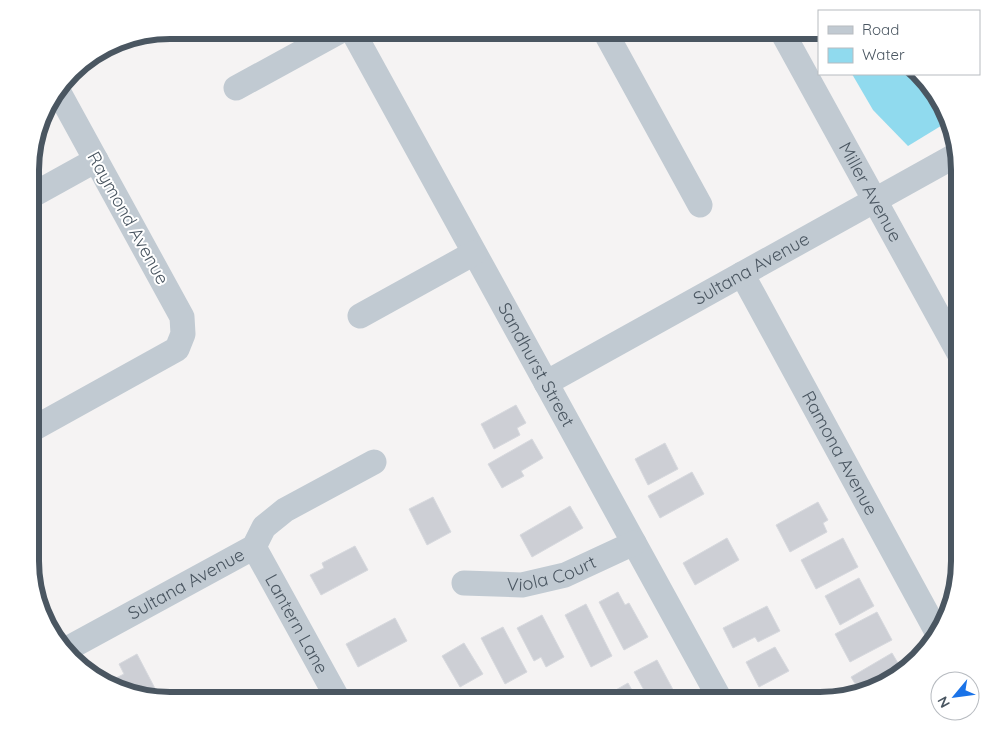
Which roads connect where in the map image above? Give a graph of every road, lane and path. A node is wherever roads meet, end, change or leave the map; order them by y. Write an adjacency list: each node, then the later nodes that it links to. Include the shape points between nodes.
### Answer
1 (326, 39): 5 (street)
2 (357, 39): 12 (street, Sandhurst Street)
3 (609, 39): 11 (street)
4 (786, 39): 10 (street, Miller Avenue)
5 (236, 88)
6 (61, 97): 8 (street, Raymond Avenue)
7 (951, 158): 10 (street, Sultana Avenue)
8 (96, 160): 9 (street); 17 (street, Raymond Avenue, via 182,317 183,334 177,349)
9 (39, 192)
10 (875, 200): 13 (street, Sultana Avenue); 15 (street, Miller Avenue)
11 (700, 205)
12 (474, 253): 14 (street); 16 (street, Sandhurst Street)
13 (742, 274): 16 (street, Sultana Avenue); 22 (street, Ramona Avenue)
14 (360, 316)
15 (951, 339)
16 (546, 383): 19 (street, Sandhurst Street)
17 (39, 426)
18 (374, 462): 20 (street, Sultana Avenue, via 285,510 264,527)
19 (634, 543): 21 (street, Viola Court, via 565,575 522,584); 25 (street, Sandhurst Street)
20 (254, 547): 23 (street, Sultana Avenue); 24 (street, Lantern Lane)
21 (464, 583)
22 (934, 627)
23 (70, 647)
24 (334, 692)
25 (716, 692)

